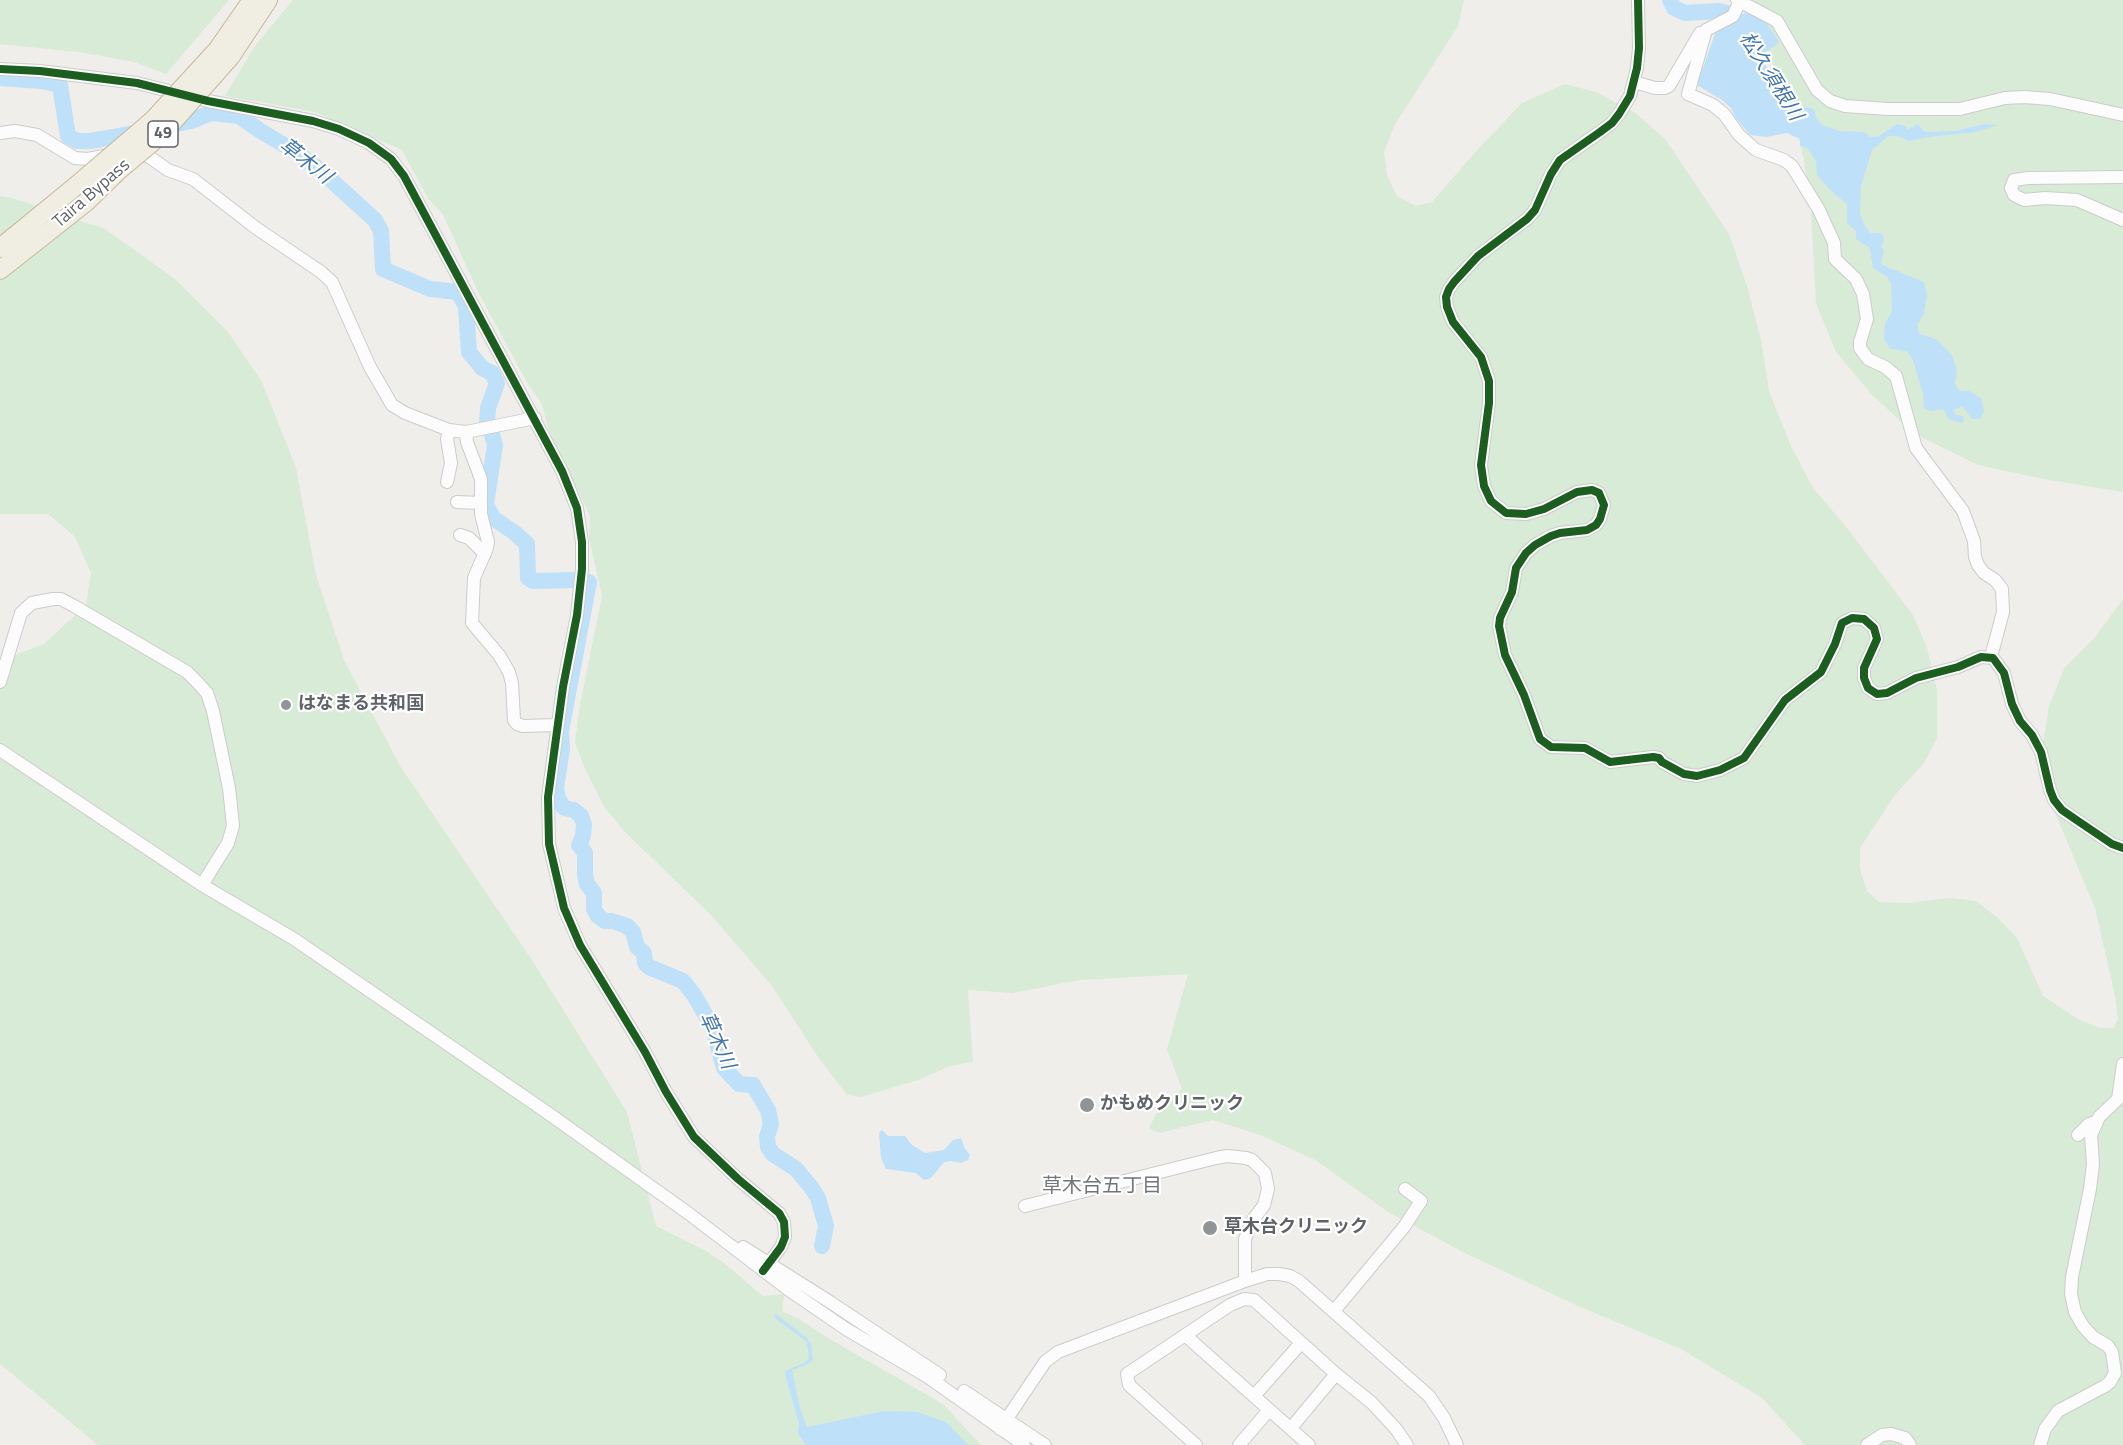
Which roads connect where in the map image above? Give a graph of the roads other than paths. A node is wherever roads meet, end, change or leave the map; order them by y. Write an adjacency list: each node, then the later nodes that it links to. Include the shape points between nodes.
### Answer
1 (252, 0): 6 (highway, Taira Bypass / 49)
2 (268, 0): 6 (highway, Taira Bypass / 49)
3 (1638, 0): 8 (street, via 1639,48)
4 (1738, 1): 5 (street, via 1733,16); 9 (street, via 1777,21 1816,90 1845,106 1960,109 2024,97)
5 (1707, 28): 8 (street, via 1702,29 1668,87); 25 (street, via 1688,94 1724,114 1756,150 1792,166 1819,210 1834,243 1835,259 1856,279 1863,294 1867,319 1860,348 1868,360 1896,376 1916,448 1963,511 1974,541 1976,561 2002,589 2003,612)
6 (225, 52): 12 (highway, Taira Bypass / 49, bridge, via 162,134); 14 (highway, Taira Bypass / 49, bridge, via 153,120)
7 (0, 69): 17 (street, via 137,83 313,121 369,143 391,159 404,176)
8 (1634, 82): 25 (street, via 1630,96 1612,123 1560,160 1535,210 1478,256 1446,297 1453,322 1481,357 1489,381 1480,465 1491,501 1506,513 1526,514 1577,492 1592,490 1599,493 1604,505 1596,525 1551,536 1526,553 1516,568 1512,591 1500,618 1505,655 1540,739 1551,747 1585,748 1610,762 1653,757 1684,774 1704,775 1748,754 1785,700 1821,672 1845,620 1864,619 1876,632 1863,672 1869,688 1877,694 1916,678)
9 (2123, 115)
10 (0, 133): 18 (street, via 37,135 75,158 148,156 168,170 193,179 332,282 370,368 392,405)
11 (2123, 177): 13 (street, via 2028,177 2011,184 2014,195 2024,200 2077,200)
12 (82, 205): 15 (highway, Taira Bypass / 49); 16 (highway)
13 (2123, 220)
14 (5, 243)
15 (0, 270)
16 (0, 282)
17 (534, 418): 19 (street); 27 (street, via 573,494 582,542 577,615)
18 (449, 430): 19 (street); 20 (street, via 451,463)
19 (466, 432): 22 (street, via 481,479)
20 (447, 482)
21 (457, 502): 22 (street)
22 (481, 503): 24 (street)
23 (460, 535): 24 (street)
24 (490, 552): 27 (street, via 474,578 472,623 505,664 517,724)
25 (1990, 657): 29 (street, via 2004,673 2012,704 2041,752 2054,800 2062,810)
26 (0, 682): 30 (street, via 21,613 32,603 61,598 187,672 198,683 207,693 213,711 233,826 228,843)
27 (557, 725): 36 (street, via 547,826 564,908 586,955 694,1137 779,1213 785,1237)
28 (0, 750): 30 (street)
29 (2123, 848)
30 (202, 885): 36 (street, via 294,939)
31 (2123, 1064): 32 (street, via 2118,1099)
32 (2096, 1122): 33 (street); 41 (street, via 2091,1135 2090,1189 2071,1299 2078,1319 2108,1346)
33 (2078, 1135)
34 (1405, 1189): 38 (street, via 1421,1200 1404,1227)
35 (1025, 1206): 37 (street, via 1216,1158 1252,1160 1265,1173 1268,1189 1264,1205 1245,1239)
36 (767, 1267): 45 (street)
37 (1245, 1281): 38 (street, via 1267,1274 1290,1276); 45 (street, via 1058,1352 1045,1362)
38 (1334, 1311): 53 (street, via 1429,1396)
39 (1186, 1336): 40 (street, via 1244,1299 1254,1300); 43 (street); 50 (street, via 1127,1374 1129,1385)
40 (1301, 1342): 42 (street); 43 (street)
41 (2119, 1370): 56 (street, via 2104,1386 2058,1412 2045,1429)
42 (1336, 1374): 46 (street); 47 (street, via 1372,1403)
43 (1254, 1396): 44 (street)
44 (1269, 1410): 46 (street); 51 (street)
45 (1003, 1424): 48 (street); 49 (street)
46 (1291, 1428): 52 (street)
47 (1405, 1444)
48 (1024, 1445)
49 (1045, 1445)
50 (1196, 1445)
51 (1239, 1445)
52 (1310, 1445)
53 (1457, 1445)
54 (1868, 1445): 55 (street, via 1891,1434 1905,1438)
55 (1910, 1445)
56 (2040, 1445)

